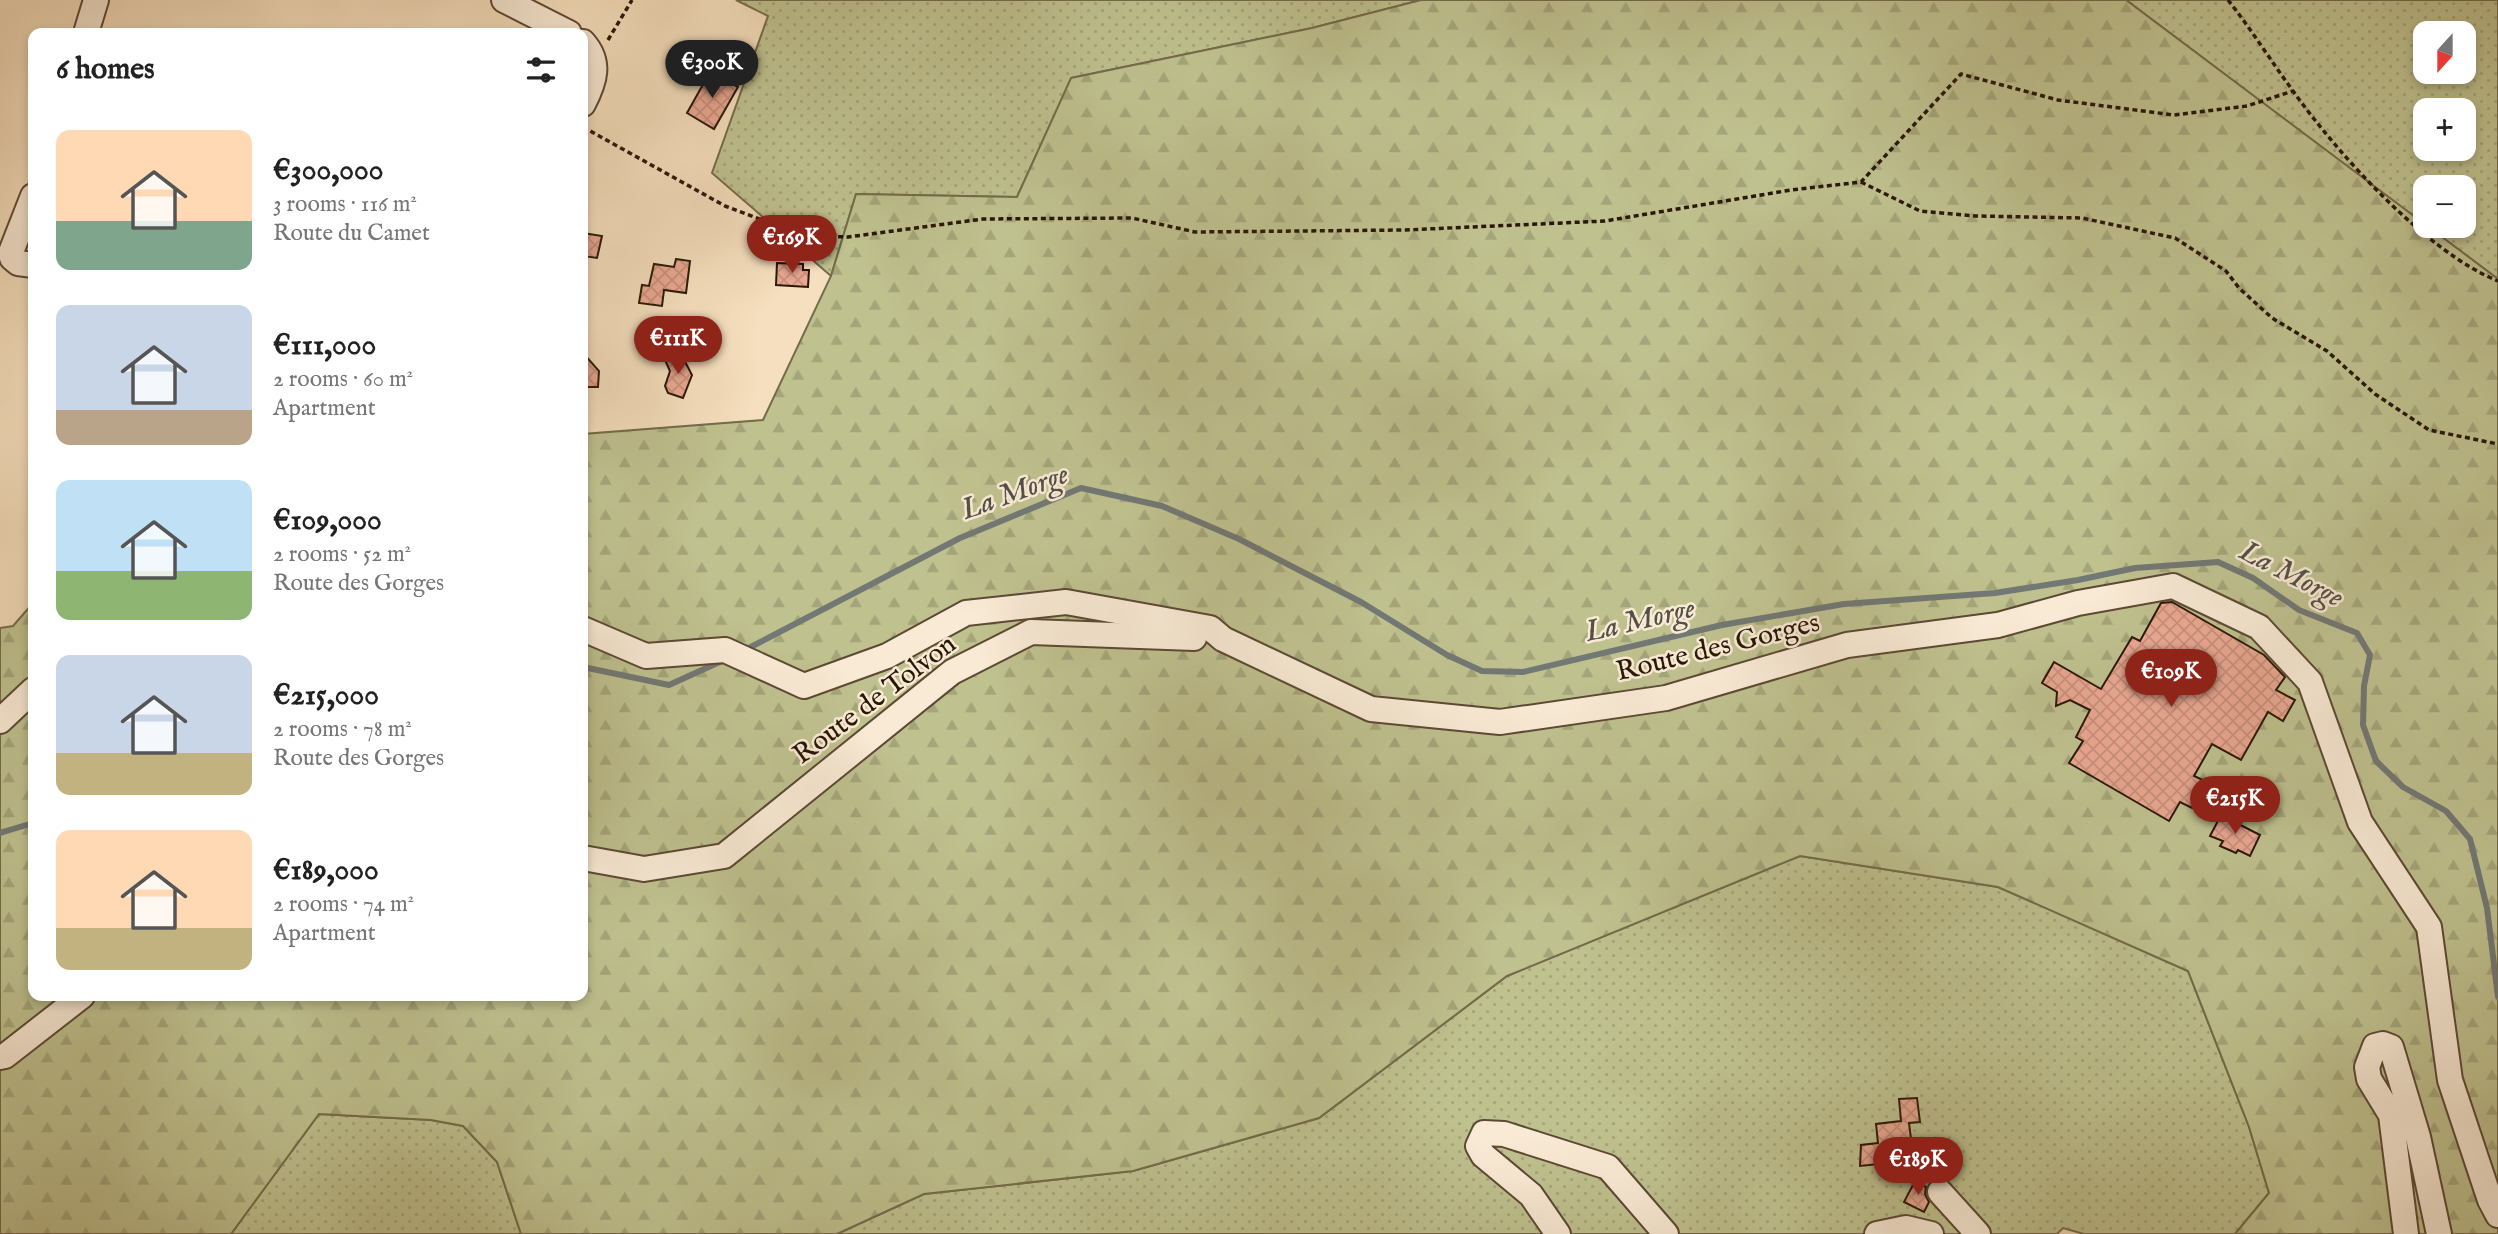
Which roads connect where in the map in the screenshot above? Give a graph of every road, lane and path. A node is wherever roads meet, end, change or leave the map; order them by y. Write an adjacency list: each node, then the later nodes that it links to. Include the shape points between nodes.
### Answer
1 (96, 0): 5 (street)
2 (503, 0): 6 (street)
3 (632, 0): 7 (path, via 603,46)
4 (2228, 0): 8 (path)
5 (88, 28)
6 (559, 28)
7 (588, 47): 9 (street, via 595,67)
8 (2293, 91): 11 (path, via 2247,106 2174,115 2058,100 1961,74); 14 (path, via 2350,162 2415,226 2477,272)
9 (588, 94)
10 (588, 130): 11 (path, via 725,206 818,236 848,237 983,219 1132,218 1195,232 1405,230 1605,221)
11 (1861, 183): 15 (path, via 1920,211 2081,218 2175,238 2226,271 2272,318 2327,351 2375,394 2430,430)
12 (28, 209): 13 (street, via 12,252 18,263)
13 (28, 264)
14 (2498, 281)
15 (2498, 444)
16 (588, 631): 17 (street, Route des Gorges, via 646,656 725,650 804,686 887,656 966,613 1066,602 1210,628)
17 (1223, 639): 20 (street, Route de Tolvon, via 1031,632 952,672 724,856 644,869); 24 (street, Route des Gorges, via 1371,709 1500,722 1666,698 1847,645 1998,625 2078,603 2173,586 2259,626 2310,682 2360,822 2429,926 2450,1080)
18 (28, 695): 19 (street)
19 (0, 721)
20 (588, 859)
21 (76, 1001): 22 (street)
22 (0, 1057)
23 (1940, 1192): 29 (street)
24 (2498, 1215)
25 (1559, 1234): 26 (street, via 1531,1195 1483,1155 1478,1146 1484,1133 1504,1134 1608,1167)
26 (1666, 1234)
27 (1877, 1234): 28 (street, via 1906,1228)
28 (1931, 1234)
29 (1978, 1234)
30 (2406, 1234): 31 (street, via 2391,1115 2369,1079 2367,1067 2375,1046 2383,1044 2392,1047)
31 (2439, 1234)

